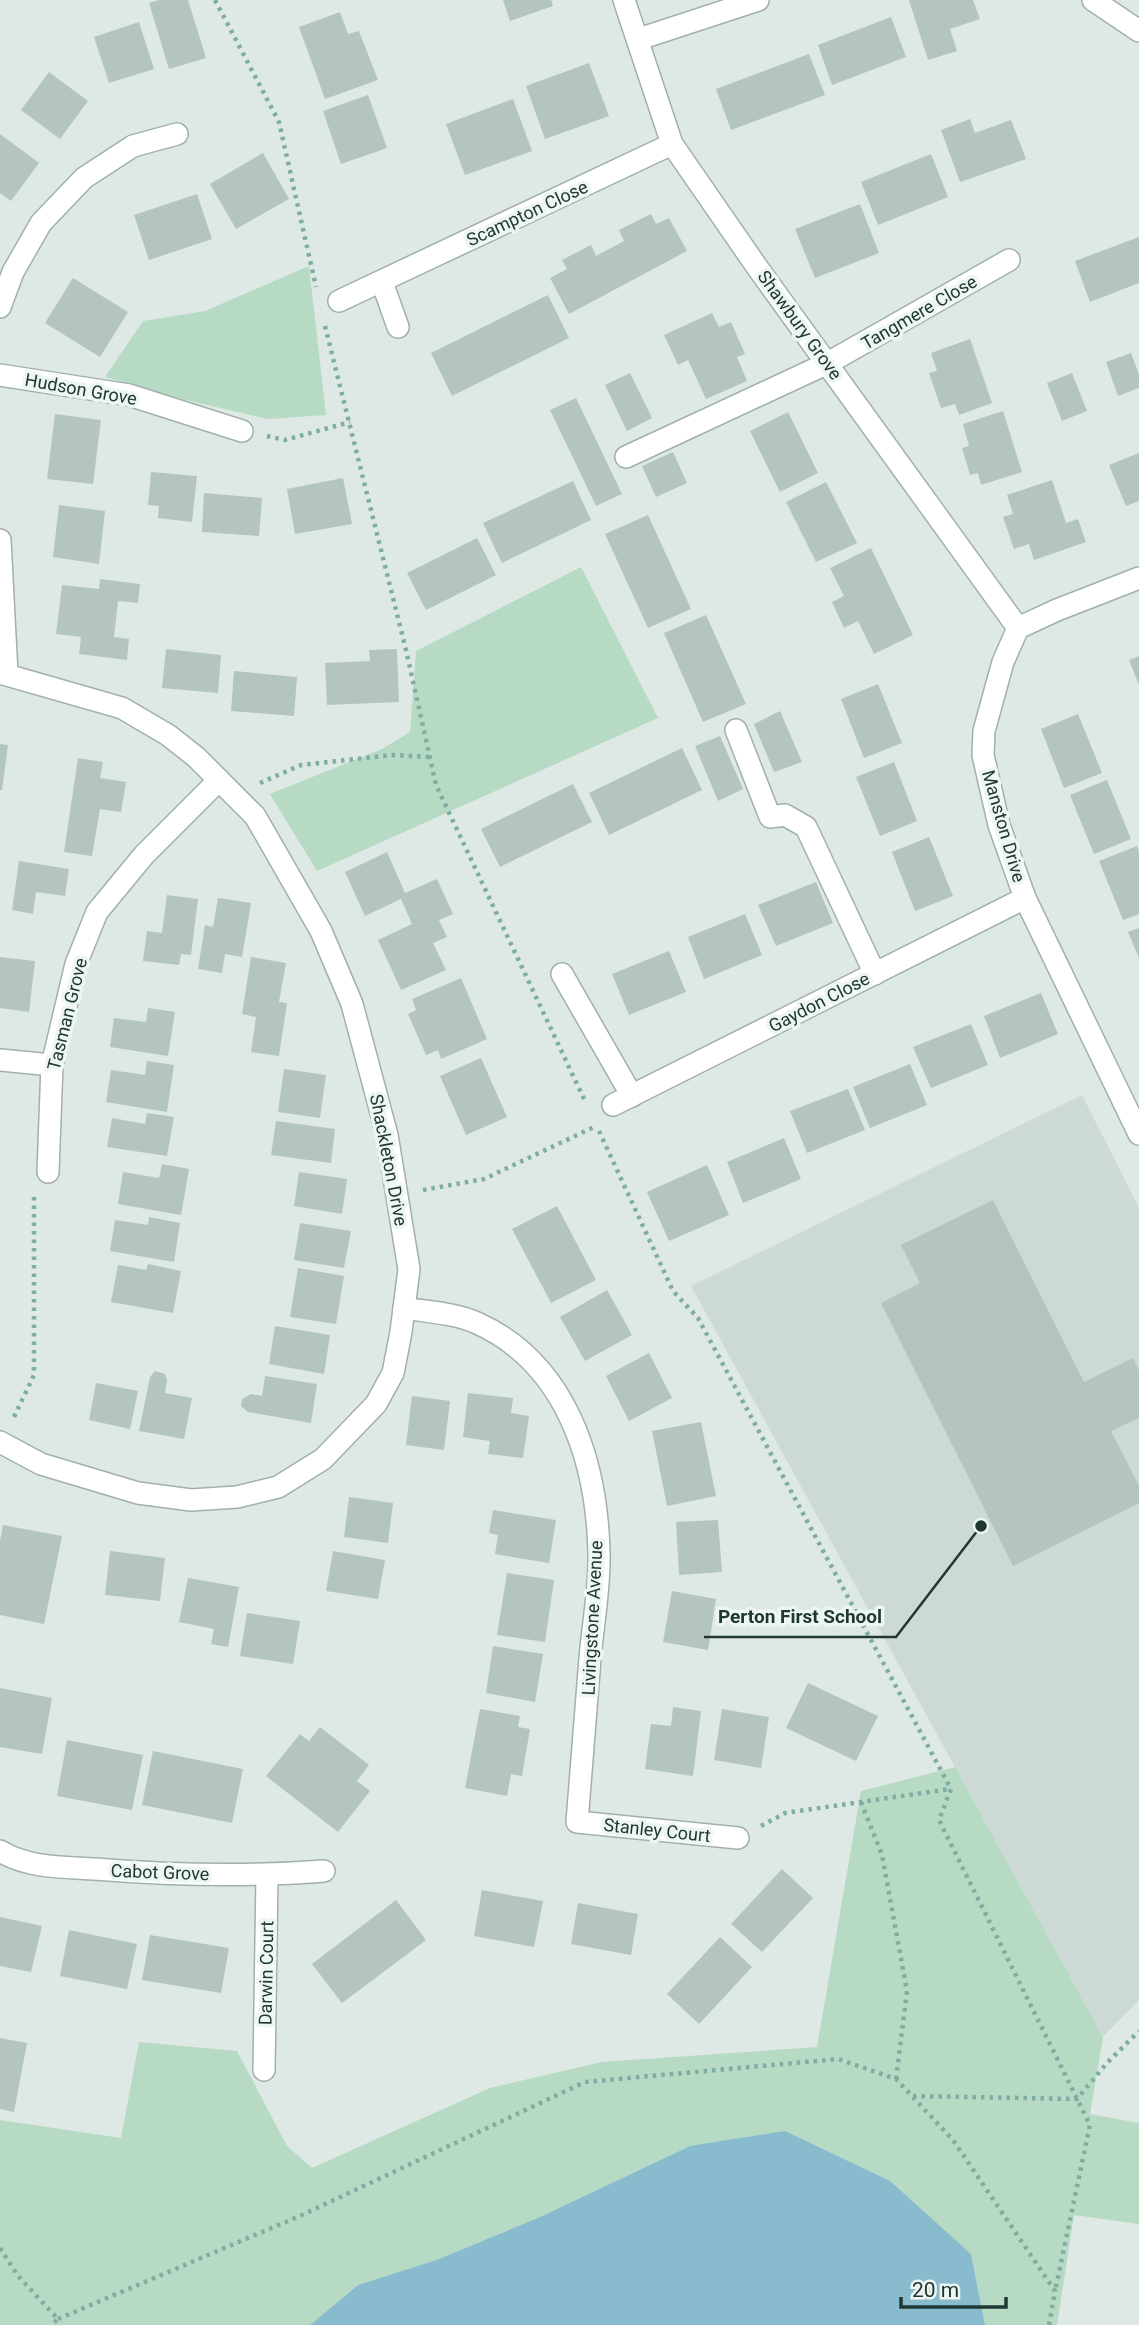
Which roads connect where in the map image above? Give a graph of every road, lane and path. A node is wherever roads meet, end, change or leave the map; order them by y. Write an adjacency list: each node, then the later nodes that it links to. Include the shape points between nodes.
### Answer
1 (215, 0): 11 (path, via 279,121)
2 (624, 0): 6 (street, Shawbury Grove)
3 (758, 0): 6 (street)
4 (1093, 0): 5 (street)
5 (1139, 31)
6 (639, 38): 8 (street, Shawbury Grove)
7 (177, 134): 13 (street, via 133,146 84,178 40,223)
8 (672, 144): 10 (street, Scampton Close); 16 (street, Shawbury Grove)
9 (1009, 260): 16 (street, Tangmere Close)
10 (382, 282): 12 (street, Scampton Close); 15 (street)
11 (318, 295)
12 (339, 301)
13 (0, 307)
14 (324, 321): 18 (path)
15 (398, 327)
16 (828, 363): 20 (street, Tangmere Close); 23 (street, Shawbury Grove)
17 (0, 375): 19 (street, Hudson Grove, via 129,395)
18 (350, 422): 19 (path, via 285,440); 26 (path)
19 (242, 431)
20 (626, 457)
21 (0, 540): 24 (street)
22 (1139, 578): 23 (street)
23 (1018, 628): 28 (street, Manston Drive, via 984,731 983,755 999,825)
24 (3, 674): 27 (street, Shackleton Drive, via 122,708 168,735)
25 (736, 730): 30 (street, via 770,817 785,816 806,827)
26 (430, 757): 27 (path, via 392,755 301,765); 34 (path, via 436,785)
27 (226, 787): 32 (street, Tasman Grove, via 144,855 97,912 76,964); 37 (street, Shackleton Drive, via 255,816 284,864 321,931 352,1004 387,1135)
28 (1026, 898): 30 (street, Gaydon Close); 35 (street, Manston Drive)
29 (562, 974): 33 (street)
30 (875, 974): 33 (street, Gaydon Close)
31 (0, 1060): 32 (street)
32 (51, 1065): 36 (street, Tasman Grove)
33 (623, 1100): 34 (path)
34 (597, 1126): 37 (path, via 484,1179); 40 (path, via 673,1291 698,1318)
35 (1139, 1135)
36 (48, 1172): 39 (path, via 34,1195 34,1375)
37 (397, 1194): 38 (street, Shackleton Drive, via 409,1269)
38 (404, 1308): 39 (street, Shackleton Drive, via 393,1373 376,1404 324,1459 278,1487 237,1497 191,1500 138,1493 41,1464); 42 (street, Livingstone Avenue, via 476,1322 515,1345 540,1367 569,1411 591,1476 599,1553)
39 (1, 1442)
40 (951, 1789): 41 (path); 51 (path, via 939,1820)
41 (861, 1802): 43 (path, via 785,1812); 49 (path, via 881,1855 907,1991)
42 (577, 1822): 43 (street, Stanley Court)
43 (738, 1838)
44 (0, 1851): 46 (street, Cabot Grove, via 46,1866)
45 (324, 1871): 46 (street, Cabot Grove)
46 (267, 1875): 48 (street, Darwin Court)
47 (1139, 2031): 51 (path)
48 (264, 2070)
49 (896, 2079): 50 (path); 54 (path, via 838,2059 585,2082 302,2215)
50 (912, 2096): 51 (path); 53 (path, via 953,2140)
51 (1077, 2099): 53 (path, via 1090,2125)
52 (0, 2248): 54 (path, via 18,2276)
53 (1055, 2291): 56 (path)
54 (58, 2319): 55 (path)
55 (51, 2325)
56 (1049, 2325)

